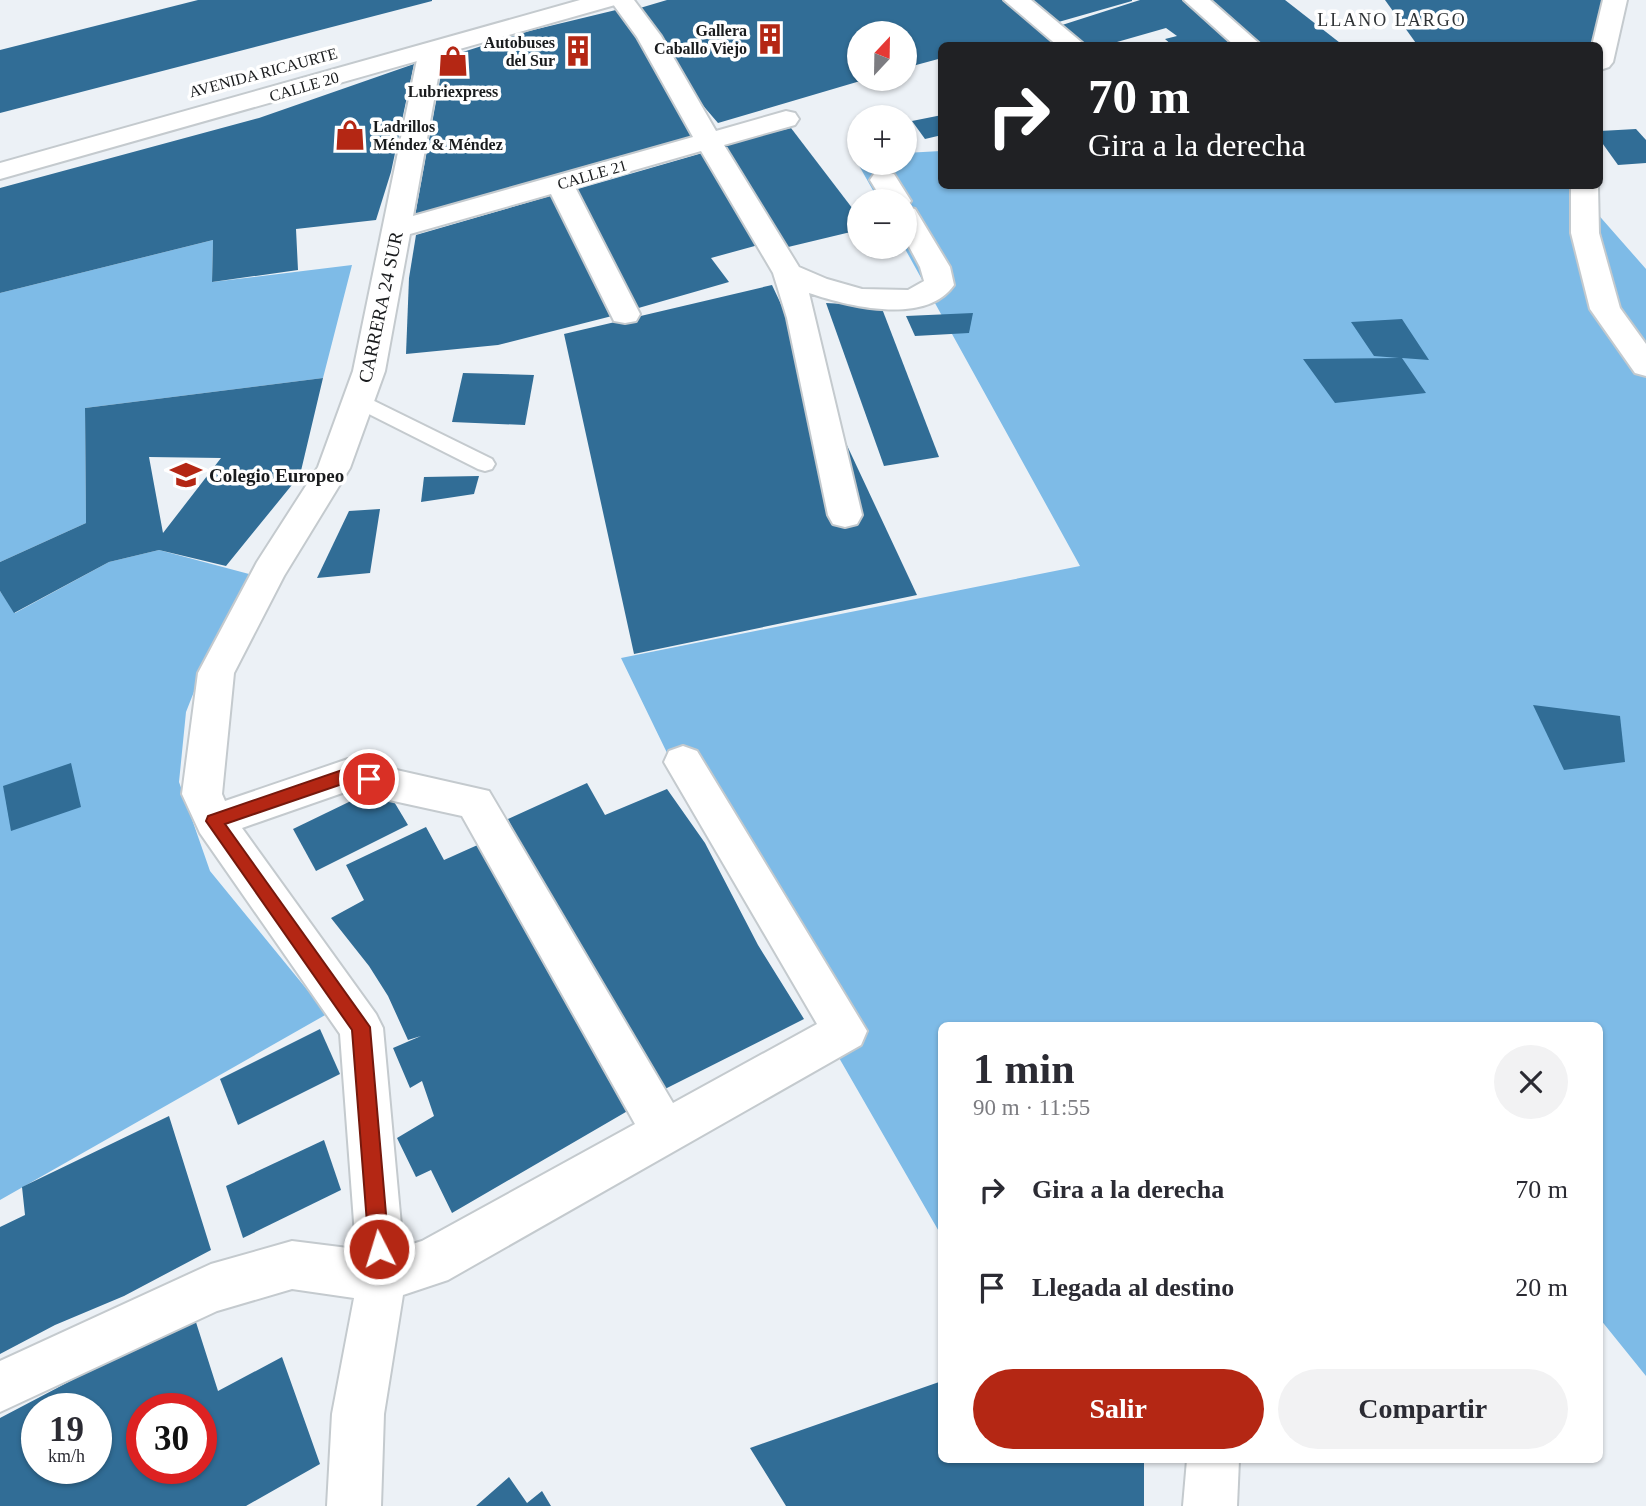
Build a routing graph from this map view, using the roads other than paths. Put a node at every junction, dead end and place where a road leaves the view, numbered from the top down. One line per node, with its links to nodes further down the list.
1 (527, 0): 11 (street, AVENIDA RICAURTE)
2 (607, 0): 9 (street, CALLE 20)
3 (622, 0): 13 (street)
4 (1016, 0): 7 (street)
5 (1196, 0): 8 (street)
6 (1615, 0): 10 (street)
7 (1069, 42)
8 (1245, 42)
9 (431, 50): 14 (street, CALLE 20); 17 (street, CARRERA 24 SUR)
10 (1603, 50)
11 (158, 101)
12 (786, 119): 13 (street, CALLE 21)
13 (708, 141): 15 (street, CALLE 21); 19 (street)
14 (0, 171)
15 (559, 184): 17 (street, CALLE 21); 20 (street)
16 (1584, 189): 21 (street)
17 (397, 229): 22 (street, CARRERA 24 SUR)
18 (917, 236): 19 (street)
19 (788, 273): 24 (street)
20 (625, 314)
21 (1646, 366)
22 (358, 400): 23 (lane); 26 (street, CARRERA 24 SUR)
23 (485, 464)
24 (845, 515)
25 (683, 762): 27 (street)
26 (214, 821): 27 (street); 28 (street, CARRERA 24 SUR)
27 (663, 1130): 28 (street)
28 (382, 1277): 29 (street); 31 (street, CARRERA 24 SUR)
29 (0, 1387)
30 (1213, 1463): 32 (street)
31 (354, 1506)
32 (1210, 1506)

